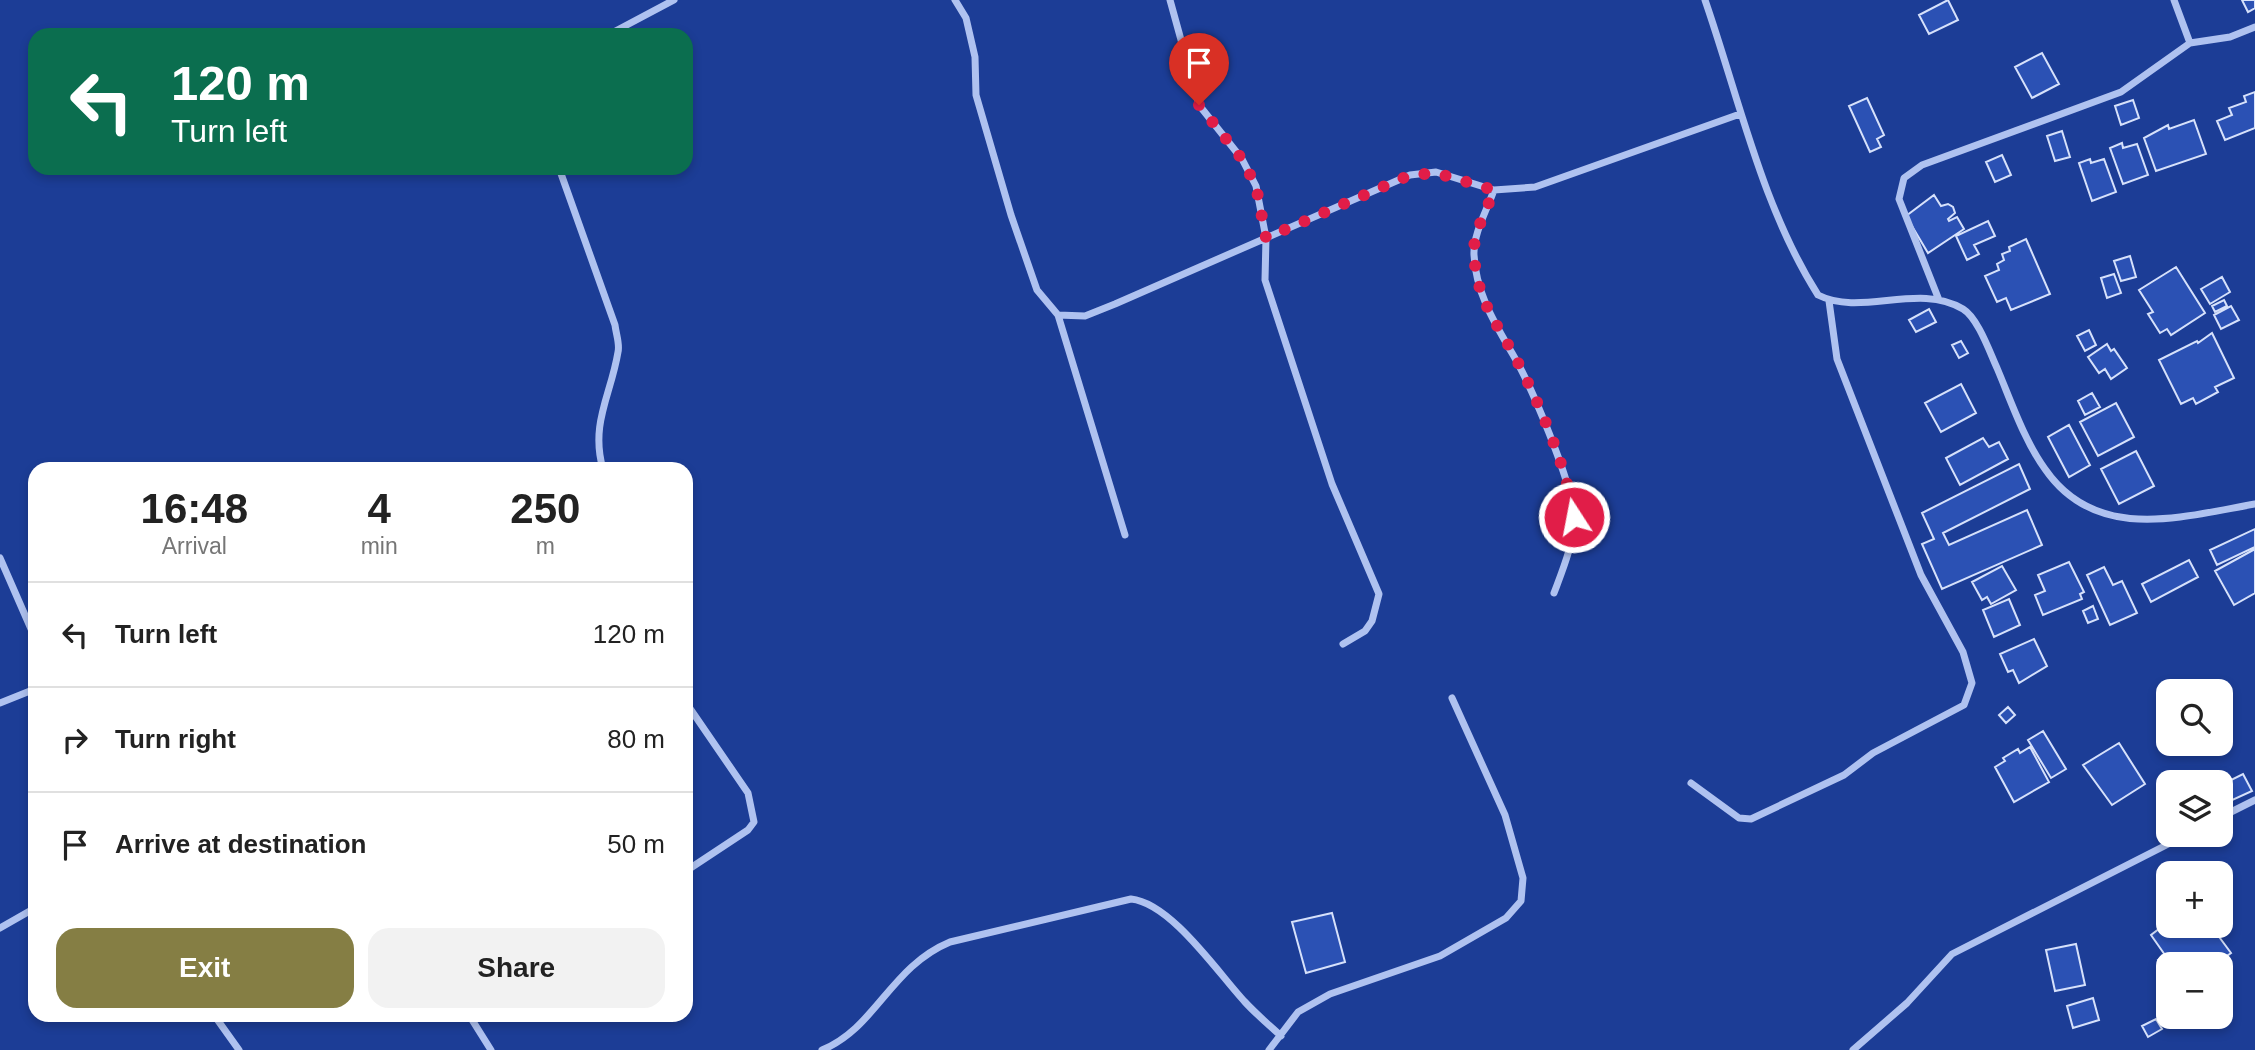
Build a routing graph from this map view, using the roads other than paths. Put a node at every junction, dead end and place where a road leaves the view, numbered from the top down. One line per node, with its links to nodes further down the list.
1 (674, 0): 7 (street)
2 (955, 0): 15 (street)
3 (1170, 0): 12 (street)
4 (1705, 0): 9 (street)
5 (2174, 0): 8 (street)
6 (2255, 27): 8 (street)
7 (621, 28)
8 (2190, 43): 13 (street)
9 (1740, 114): 11 (street); 14 (street)
10 (561, 175): 16 (street)
11 (1494, 190): 12 (street); 20 (street)
12 (1266, 238): 15 (street); 22 (street)
13 (1939, 300): 14 (street); 17 (street)
14 (1829, 301): 27 (street)
15 (1058, 315): 18 (street)
16 (601, 462)
17 (2255, 504)
18 (1125, 534)
19 (0, 558): 21 (street)
20 (1554, 593)
21 (28, 622)
22 (1343, 644)
23 (28, 692): 25 (street)
24 (1452, 698): 36 (street)
25 (0, 703)
26 (693, 713): 31 (street)
27 (1691, 783)
28 (2255, 800): 29 (street)
29 (2233, 811)
30 (2162, 847): 41 (street)
31 (693, 866)
32 (28, 912): 33 (street)
33 (0, 928)
34 (219, 1022): 37 (street)
35 (473, 1022): 38 (street)
36 (1281, 1036): 39 (street); 40 (street)
37 (239, 1050)
38 (491, 1050)
39 (822, 1050)
40 (1269, 1050)
41 (1853, 1050)

